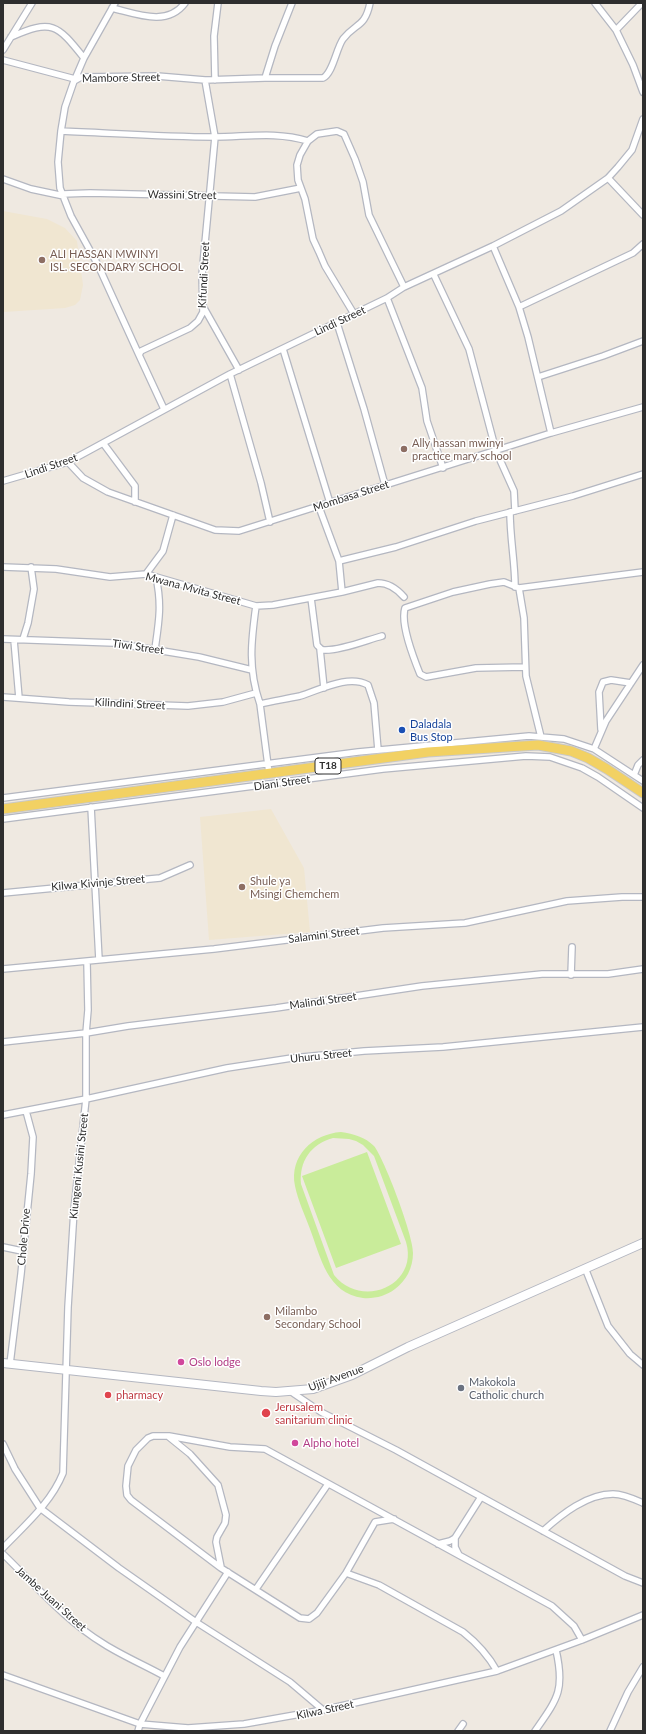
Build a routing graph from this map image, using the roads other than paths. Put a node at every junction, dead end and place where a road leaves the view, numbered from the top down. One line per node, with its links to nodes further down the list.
1 (32, 3): 10 (street)
2 (185, 3): 8 (street)
3 (218, 3): 17 (street)
4 (292, 3): 14 (street)
5 (370, 3): 14 (street, Mambore Street)
6 (595, 3): 9 (street)
7 (642, 3): 9 (street)
8 (114, 5): 12 (street)
9 (616, 30): 18 (street)
10 (10, 37): 11 (street); 12 (street)
11 (3, 50)
12 (84, 58): 15 (street)
13 (3, 60): 15 (street)
14 (265, 78): 17 (street, Mambore Street)
15 (76, 79): 16 (street, Mambore Street); 20 (street, Mambore Street)
16 (205, 80): 17 (street, Mambore Street); 21 (street, Kifundi Street)
17 (215, 80)
18 (643, 92)
19 (643, 119): 23 (street, Lindi Street)
20 (61, 131): 21 (street); 26 (street, Mambore Street)
21 (215, 137): 22 (street); 27 (street, Kifundi Street)
22 (308, 141): 25 (street); 32 (street)
23 (608, 178): 28 (street); 30 (street, Lindi Street)
24 (3, 179): 26 (street, Wassini Street)
25 (301, 188): 27 (street, Wassini Street); 36 (street)
26 (63, 195): 27 (street, Wassini Street); 40 (street, Mambore Street)
27 (210, 196): 35 (street, Kifundi Street)
28 (643, 215)
29 (643, 244): 34 (street)
30 (494, 246): 31 (street, Lindi Street); 34 (street)
31 (434, 275): 32 (street, Lindi Street); 48 (street)
32 (404, 288): 33 (street, Lindi Street)
33 (387, 298): 36 (street, Lindi Street); 50 (street)
34 (518, 307): 43 (street)
35 (204, 308): 40 (street, Kifundi Street); 41 (street)
36 (354, 314): 37 (street, Lindi Street)
37 (337, 323): 39 (street, Lindi Street); 53 (street)
38 (643, 341): 43 (street)
39 (283, 349): 41 (street, Lindi Street); 55 (street)
40 (139, 355): 45 (street)
41 (239, 370): 42 (street, Lindi Street)
42 (230, 374): 45 (street, Lindi Street); 59 (street)
43 (538, 377): 46 (street)
44 (643, 407): 46 (street, Mombasa Street)
45 (164, 409): 47 (street, Lindi Street)
46 (551, 434): 48 (street, Mombasa Street)
47 (103, 443): 49 (street, Lindi Street); 54 (street)
48 (496, 451): 50 (street, Mombasa Street); 57 (street)
49 (68, 462): 52 (street, Lindi Street); 54 (street, Mombasa Street)
50 (443, 468): 53 (street, Mombasa Street)
51 (643, 474): 57 (street)
52 (3, 481)
53 (385, 486): 55 (street, Mombasa Street)
54 (135, 502): 58 (street, Mombasa Street)
55 (330, 503): 56 (street, Mombasa Street)
56 (319, 507): 59 (street, Mombasa Street); 60 (street)
57 (513, 512): 60 (street); 66 (street)
58 (174, 515): 59 (street, Mombasa Street); 64 (street)
59 (270, 522)
60 (339, 561): 67 (street)
61 (3, 567): 62 (street, Mwana Mvita Street)
62 (31, 567): 64 (street, Mwana Mvita Street); 74 (street)
63 (643, 572): 66 (street)
64 (146, 574): 65 (street, Mwana Mvita Street)
65 (156, 577): 70 (street, Mwana Mvita Street); 75 (street)
66 (517, 587): 78 (street); 78 (street)
67 (342, 592): 68 (street, Mwana Mvita Street); 69 (street, Mwana Mvita Street)
68 (404, 597)
69 (311, 598): 70 (street, Mwana Mvita Street); 76 (street)
70 (256, 606): 79 (street)
71 (382, 636): 76 (street)
72 (3, 639): 73 (street, Tiwi Street)
73 (14, 640): 74 (street, Tiwi Street); 84 (street)
74 (23, 640): 75 (street, Tiwi Street)
75 (155, 649): 79 (street, Tiwi Street)
76 (320, 649): 81 (street)
77 (643, 665): 80 (street)
78 (525, 667): 87 (street)
79 (252, 670): 82 (street)
80 (631, 682): 86 (street); 86 (street)
81 (324, 688): 85 (street); 89 (street)
82 (256, 693): 84 (street, Kilindini Street); 85 (street)
83 (3, 697): 84 (street, Kilindini Street)
84 (19, 698)
85 (260, 704): 91 (street)
86 (601, 729): 88 (street)
87 (539, 739): 88 (street); 89 (street); 92 (main road, T18); 95 (main road, T18)
88 (594, 749): 93 (street)
89 (378, 750): 91 (street)
90 (643, 760): 93 (street)
91 (268, 763): 92 (street); 96 (street)
92 (269, 773): 99 (main road, T18)
93 (634, 775): 94 (street)
94 (643, 781)
95 (643, 793)
96 (3, 798)
97 (91, 807): 98 (street, Diani Street); 100 (street, Diani Street); 102 (street)
98 (643, 808)
99 (3, 809)
100 (3, 818)
101 (190, 865): 102 (street, Kilwa Kivinje Street)
102 (96, 884): 103 (street, Kilwa Kivinje Street); 106 (street)
103 (3, 893)
104 (643, 897): 106 (street, Salamini Street)
105 (572, 947): 110 (street)
106 (99, 960): 107 (street, Salamini Street)
107 (87, 962): 108 (street, Salamini Street); 112 (street, Kiungeni Kusini Street)
108 (3, 969)
109 (643, 969): 110 (street, Malindi Street)
110 (571, 975): 112 (street, Malindi Street)
111 (643, 1027): 114 (street, Uhuru Street)
112 (86, 1033): 113 (street, Malindi Street); 114 (street, Kiungeni Kusini Street)
113 (3, 1042)
114 (86, 1100): 115 (street, Uhuru Street); 123 (street, Kiungeni Kusini Street)
115 (26, 1111): 116 (street, Uhuru Street); 119 (street, Chole Drive)
116 (3, 1115)
117 (643, 1243): 120 (main road, Ujiji Avenue)
118 (3, 1247): 119 (street)
119 (22, 1251): 121 (street, Chole Drive)
120 (585, 1268): 122 (street); 124 (main road, Ujiji Avenue)
121 (6, 1363): 123 (main road, Ujiji Avenue)
122 (643, 1365)
123 (66, 1370): 124 (main road, Ujiji Avenue); 130 (street, Kiungeni Kusini Street)
124 (290, 1391): 128 (street)
125 (169, 1436): 127 (street); 138 (street); 138 (street)
126 (3, 1444): 130 (street)
127 (328, 1484): 131 (street); 142 (street)
128 (481, 1498): 132 (street); 133 (street)
129 (643, 1503): 132 (street)
130 (40, 1508): 135 (street, Kiungeni Kusini Street); 144 (street)
131 (394, 1519): 134 (street); 140 (street)
132 (543, 1531): 141 (street)
133 (455, 1538): 134 (street); 137 (street)
134 (438, 1544): 137 (street)
135 (3, 1548)
136 (3, 1554): 150 (street, Jambe Juani Street)
137 (460, 1556): 145 (street)
138 (221, 1568): 139 (street)
139 (228, 1572): 142 (street); 144 (street)
140 (346, 1573): 142 (street); 148 (street)
141 (643, 1582)
142 (256, 1589)
143 (643, 1615): 145 (street, Kilwa Street)
144 (196, 1622): 150 (street); 151 (street)
145 (582, 1640): 146 (street, Kilwa Street)
146 (556, 1650): 148 (street, Kilwa Street); 156 (street)
147 (642, 1670): 157 (street)
148 (497, 1671): 151 (street, Kilwa Street)
149 (3, 1675): 152 (street, Kilwa Street)
150 (164, 1676): 152 (street)
151 (323, 1710): 152 (street, Kilwa Street)
152 (140, 1724): 154 (street)
153 (463, 1724): 155 (street)
154 (138, 1731)
155 (458, 1731)
156 (535, 1731)
157 (610, 1731)

